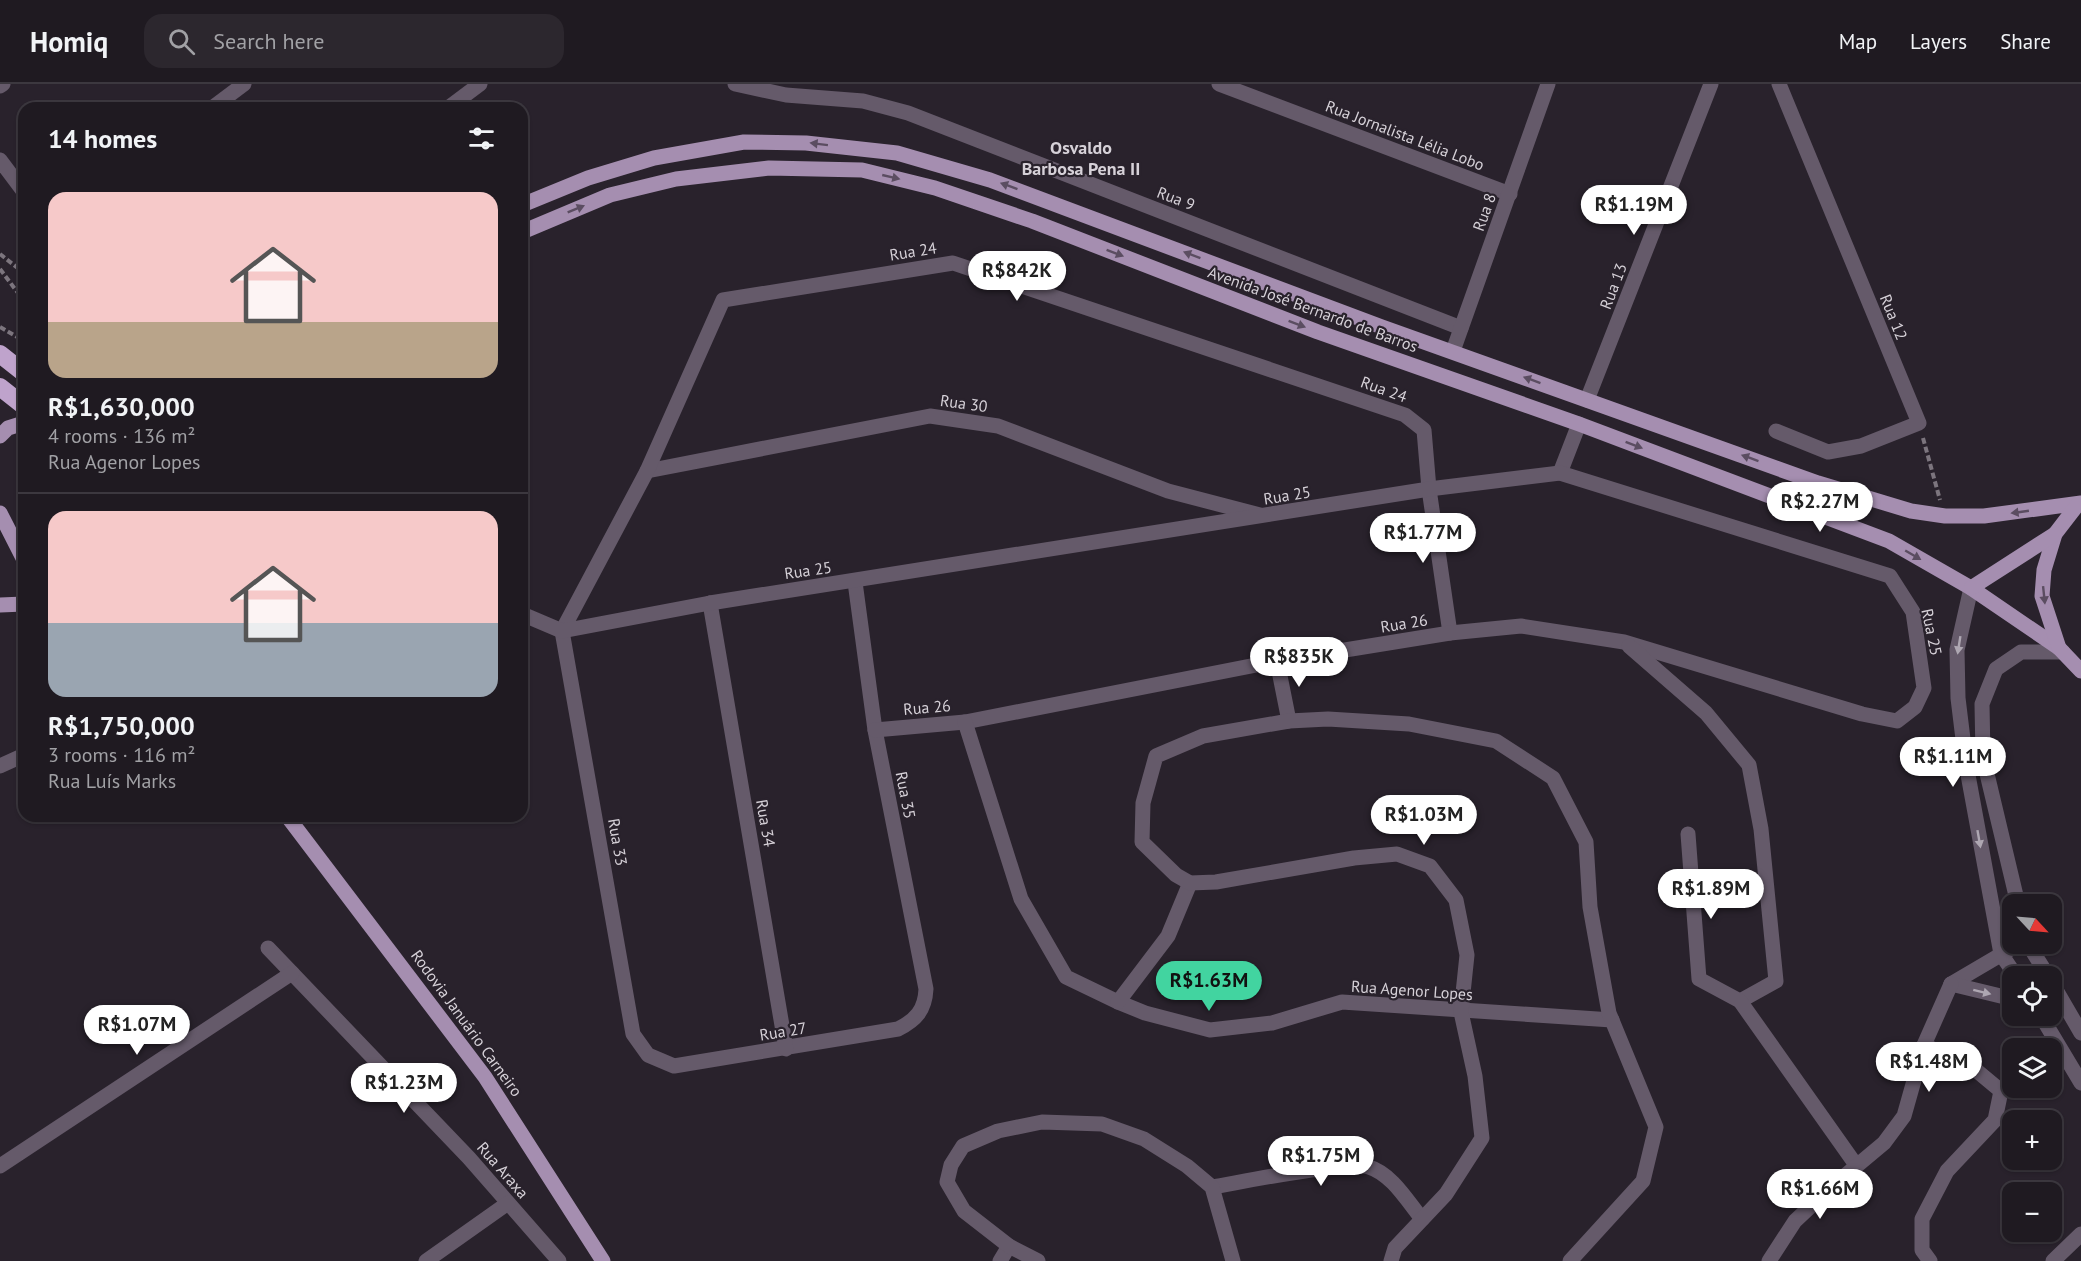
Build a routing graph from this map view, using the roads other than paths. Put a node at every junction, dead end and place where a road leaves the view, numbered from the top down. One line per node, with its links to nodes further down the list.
1 (244, 84): 8 (street)
2 (480, 84): 9 (street)
3 (735, 84): 15 (street, Rua 9)
4 (1219, 84): 12 (street, Rua Jornalista Lélia Lobo)
5 (1548, 84): 12 (street, Rua 8)
6 (1712, 84): 20 (street, Rua 13)
7 (1779, 84): 24 (street, Rua 12)
8 (220, 102)
9 (456, 102)
10 (0, 160): 11 (street)
11 (18, 184)
12 (1510, 194): 15 (street, Rua 8)
13 (528, 203): 16 (main road, Avenida José Bernardo de Barros, one-way to 13)
14 (528, 229): 22 (main road, Avenida José Bernardo de Barros, one-way to 22)
15 (1461, 328): 16 (street, Rua 8)
16 (1453, 351): 20 (main road, Avenida José Bernardo de Barros, one-way to 16)
17 (0, 354): 18 (highway)
18 (18, 369)
19 (0, 387): 21 (highway)
20 (1587, 400): 29 (main road, Avenida José Bernardo de Barros, one-way to 20)
21 (18, 401)
22 (1579, 424): 27 (street); 35 (main road, Avenida José Bernardo de Barros, one-way to 35)
23 (18, 425): 25 (main road)
24 (1776, 431)
25 (0, 436)
26 (647, 471): 28 (street, Rua 24); 31 (street, Rua 30); 40 (street, Rua 24)
27 (1560, 472): 28 (street, Rua 25); 47 (street, Rua 25)
28 (1429, 489): 31 (street, Rua 25); 41 (street, Rua 24)
29 (2079, 503): 32 (main road)
30 (0, 513): 33 (main road)
31 (1266, 517): 34 (street, Rua 25)
32 (2055, 534): 35 (main road); 43 (main road, one-way to 43)
33 (18, 548)
34 (855, 582): 36 (street, Rua 25); 49 (street, Rua 35)
35 (1971, 588): 43 (main road, Avenida José Bernardo de Barros); 57 (street, one-way to 57)
36 (710, 603): 40 (street, Rua 25); 71 (street, Rua 34)
37 (18, 604): 38 (main road)
38 (0, 605)
39 (528, 617): 40 (street)
40 (562, 631): 72 (street, Rua 33)
41 (1450, 633): 42 (street, Rua 26); 44 (street, Rua 26)
42 (1624, 642): 47 (street, Rua 26); 64 (street)
43 (2061, 650): 45 (main road); 55 (street)
44 (1277, 661): 46 (street); 48 (street, Rua 26)
45 (2081, 671)
46 (1289, 721): 54 (street); 67 (street)
47 (1897, 721)
48 (965, 722): 49 (street, Rua 26); 63 (street, Rua Agenor Lopes)
49 (875, 730): 66 (street, Rua 35)
50 (18, 757): 51 (street)
51 (0, 766)
52 (292, 822): 85 (main road, Rodovia Januário Carneiro)
53 (1688, 834): 64 (street)
54 (1190, 883): 63 (street); 65 (street)
55 (2016, 894)
56 (268, 948): 59 (street, Rua Araxa)
57 (2001, 954): 58 (street); 60 (street)
58 (2009, 966)
59 (292, 973): 75 (street); 77 (street, Rua Araxa)
60 (1951, 984): 61 (street, one-way to 61); 70 (street)
61 (2002, 996)
62 (2062, 1000): 69 (street)
63 (1118, 1002): 65 (street, Rua Agenor Lopes)
64 (1740, 1002): 74 (street)
65 (1461, 1012): 67 (street, Rua Agenor Lopes); 78 (street)
66 (920, 1013): 71 (street, Rua 27)
67 (1612, 1020): 90 (street)
68 (2047, 1026): 73 (street)
69 (2081, 1033)
70 (1924, 1046): 74 (street); 92 (street)
71 (786, 1049): 72 (street, Rua 27)
72 (648, 1055)
73 (2081, 1083)
74 (1856, 1165): 91 (street)
75 (0, 1166)
76 (1212, 1187): 78 (street); 81 (street); 88 (street)
77 (508, 1203): 83 (street); 84 (street, Rua Araxa)
78 (1422, 1219): 89 (street)
79 (2081, 1225): 82 (street)
80 (2081, 1234): 82 (street)
81 (1009, 1246): 86 (street); 87 (street)
82 (2064, 1249): 93 (street)
83 (426, 1261)
84 (559, 1261)
85 (603, 1261)
86 (999, 1261)
87 (1038, 1261)
88 (1233, 1261)
89 (1390, 1261)
90 (1570, 1261)
91 (1769, 1261)
92 (1930, 1261)
93 (2053, 1261)

